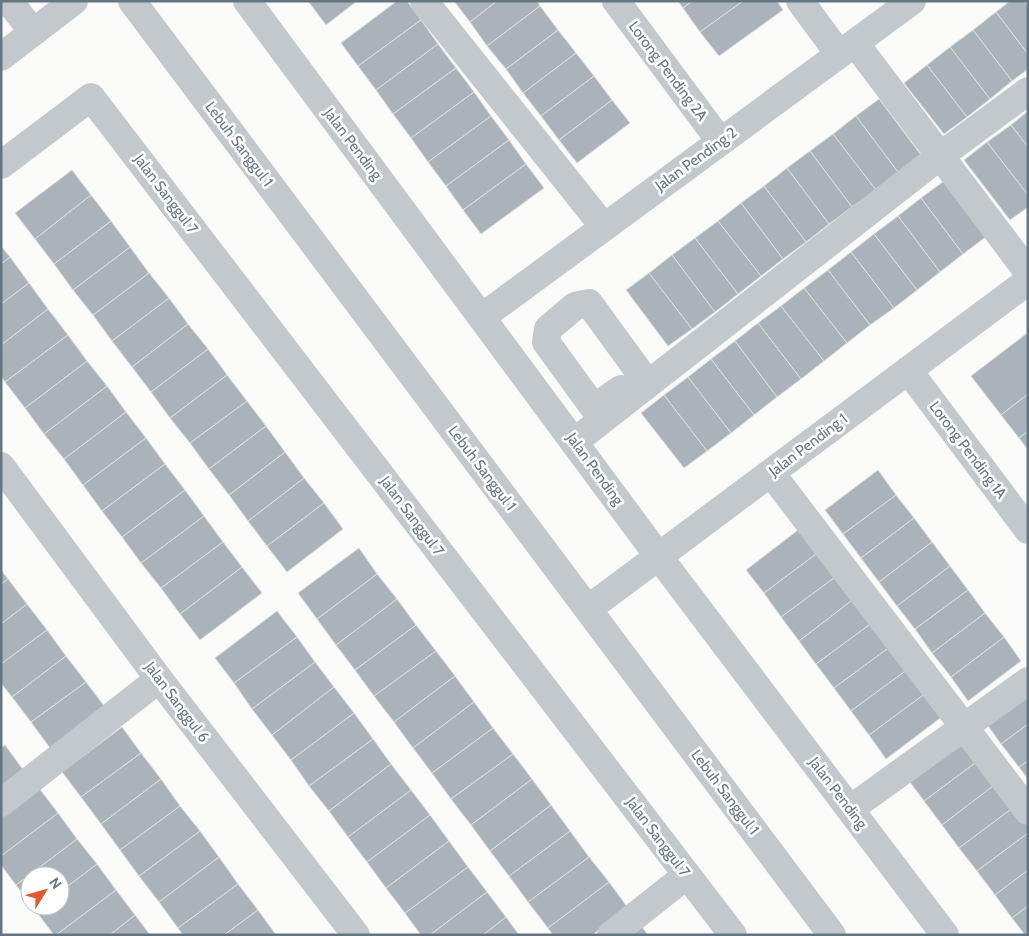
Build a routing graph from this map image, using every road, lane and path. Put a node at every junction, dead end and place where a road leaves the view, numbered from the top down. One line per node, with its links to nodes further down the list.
1 (9, 1): 9 (street)
2 (74, 1): 9 (street)
3 (132, 1): 25 (street, Lebuh Sanggul 1)
4 (247, 1): 18 (street, Jalan Pending)
5 (424, 1): 16 (street)
6 (616, 1): 13 (street, Lorong Pending 2A)
7 (800, 1): 10 (street)
8 (912, 1): 10 (street, Jalan Pending 2)
9 (33, 32): 11 (street)
10 (847, 49): 13 (street, Jalan Pending 2); 14 (street)
11 (1, 57)
12 (1028, 91): 14 (street)
13 (720, 141): 16 (street, Jalan Pending 2)
14 (940, 156): 17 (street); 20 (street)
15 (1, 165): 32 (street, Jalan Sanggul 7)
16 (604, 227): 18 (street, Jalan Pending 2)
17 (1026, 284): 19 (street, Jalan Pending 1)
18 (482, 317): 20 (street, Jalan Pending)
19 (908, 370): 22 (street, Jalan Pending 1); 23 (street, Lorong Pending 1A)
20 (574, 442): 24 (street, Jalan Pending)
21 (1, 466): 26 (street, Jalan Sanggul 6)
22 (772, 472): 24 (street, Jalan Pending 1); 28 (street)
23 (1028, 530)
24 (659, 557): 25 (street, Jalan Pending 1); 30 (street, Jalan Pending)
25 (588, 609): 36 (street, Lebuh Sanggul 1)
26 (159, 679): 29 (street); 33 (street, Jalan Sanggul 6)
27 (1028, 681): 28 (street)
28 (964, 727): 30 (street); 31 (street)
29 (1, 802)
30 (850, 809): 37 (street, Jalan Pending)
31 (1028, 811)
32 (687, 875): 34 (street); 35 (street, Jalan Sanggul 7)
33 (356, 935)
34 (611, 935)
35 (732, 935)
36 (832, 935)
37 (945, 935)

